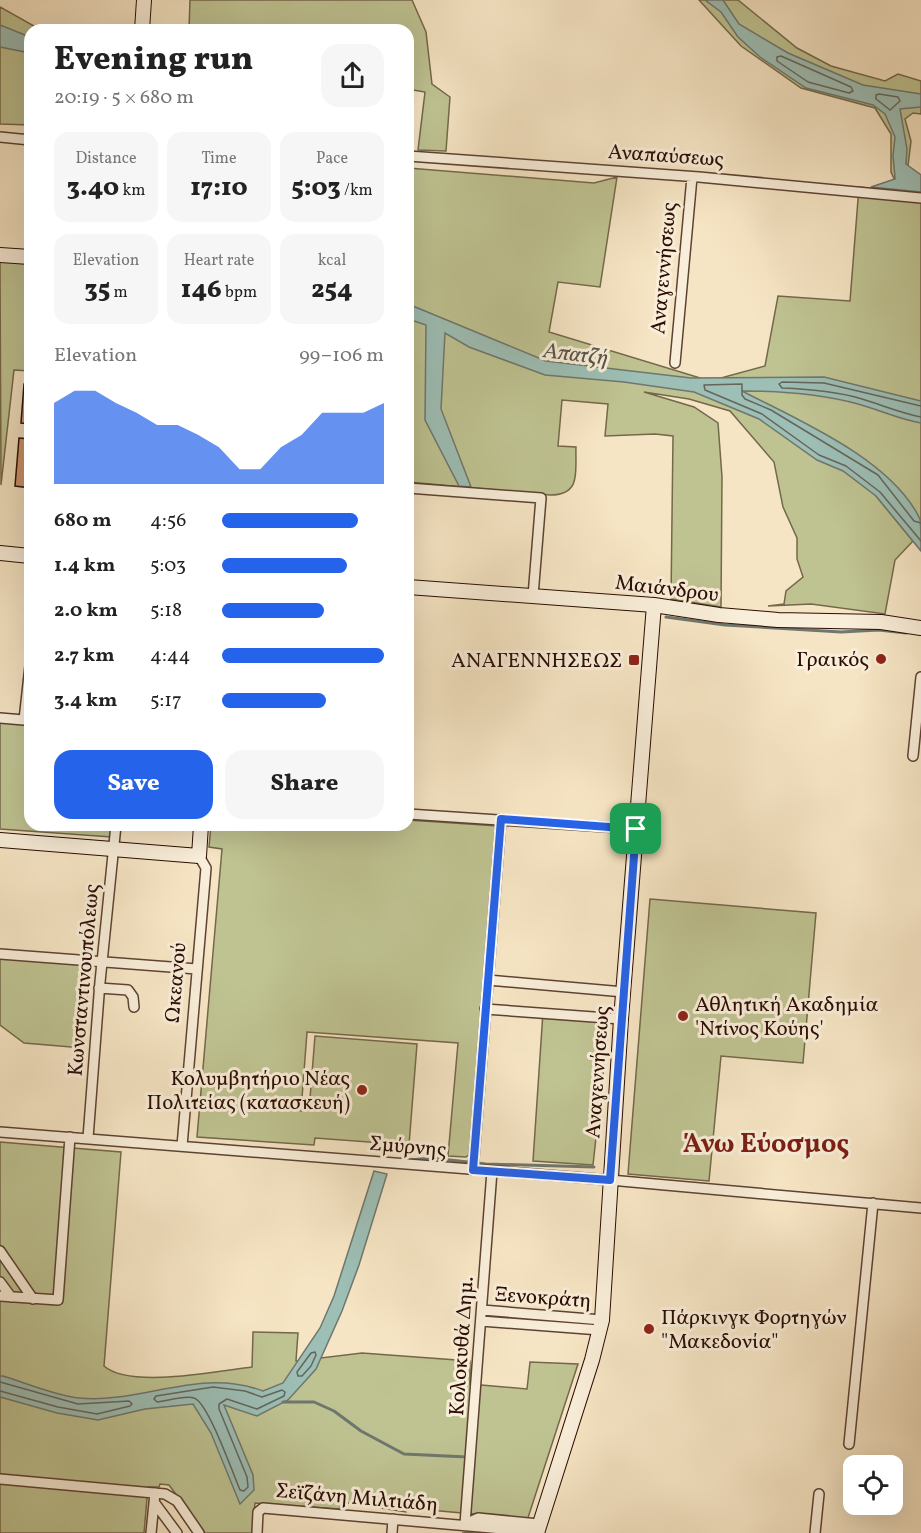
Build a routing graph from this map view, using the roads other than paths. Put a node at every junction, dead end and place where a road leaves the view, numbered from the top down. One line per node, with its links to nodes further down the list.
1 (144, 0): 2 (street)
2 (142, 24)
3 (0, 137): 4 (street)
4 (24, 139)
5 (414, 156): 6 (street, Αναπαύσεως)
6 (692, 177): 7 (street, Αναπαύσεως); 10 (street, Αναγεννήσεως)
7 (921, 198)
8 (0, 255): 9 (street)
9 (24, 257)
10 (675, 363)
11 (414, 488): 15 (street)
12 (0, 554): 13 (street)
13 (24, 556)
14 (414, 587): 15 (street, Μαιάνδρου)
15 (533, 596): 16 (street, Μαιάνδρου)
16 (654, 605): 17 (street, Μαιάνδρου); 24 (street, Αναγεννήσεως)
17 (921, 628)
18 (921, 678): 21 (street)
19 (0, 718): 20 (street)
20 (24, 720)
21 (913, 756)
22 (414, 814): 23 (street)
23 (501, 819): 24 (street); 33 (street)
24 (636, 829): 35 (street, Αναγεννήσεως)
25 (116, 831): 28 (street, Κωνσταντινουπόλεως)
26 (201, 831): 29 (street, Ωκεανού)
27 (0, 840): 28 (street)
28 (114, 850): 29 (street); 31 (street, Κωνσταντινουπόλεως)
29 (199, 856): 32 (street, Ωκεανού)
30 (0, 954): 31 (street)
31 (103, 962): 32 (street); 34 (street, Κωνσταντινουπόλεως)
32 (197, 969): 42 (street, Ωκεανού)
33 (488, 980): 35 (street); 37 (street)
34 (99, 988): 36 (street); 41 (street, Κωνσταντινουπόλεως)
35 (624, 992): 38 (street, Αναγεννήσεως)
36 (134, 1007)
37 (485, 1009): 38 (street); 43 (street)
38 (621, 1019): 45 (street, Αναγεννήσεως)
39 (0, 1132): 40 (street, Σμύρνης)
40 (70, 1137): 41 (street, Σμύρνης); 52 (street)
41 (88, 1138): 42 (street, Σμύρνης)
42 (182, 1146): 43 (street, Σμύρνης)
43 (473, 1170): 44 (street, Σμύρνης)
44 (492, 1171): 45 (street, Σμύρνης); 53 (street, Κολοκυθά Δημ.)
45 (610, 1180): 46 (street, Σμύρνης); 55 (street, Αναγεννήσεως)
46 (873, 1203): 47 (street, Σμύρνης); 56 (street)
47 (921, 1208)
48 (0, 1251): 52 (street)
49 (0, 1282): 51 (street)
50 (0, 1296): 51 (street)
51 (11, 1297): 52 (street)
52 (33, 1299)
53 (482, 1310): 54 (street, Κολοκυθά Δημ.); 55 (street, Ξενοκράτη)
54 (481, 1321): 55 (street, Ξενοκράτη); 61 (street, Κολοκυθά Δημ.)
55 (601, 1325): 62 (street, Αναγεννήσεως)
56 (849, 1444)
57 (0, 1479): 59 (street)
58 (819, 1494): 68 (street)
59 (154, 1498): 63 (street); 64 (street); 65 (street)
60 (393, 1519): 61 (street, Σεϊζάνη Μιλτιάδη); 66 (street, Σεϊζάνη Μιλτιάδη); 67 (street)
61 (465, 1524): 62 (street, Σεϊζάνη Μιλτιάδη)
62 (538, 1530)
63 (151, 1533)
64 (177, 1533)
65 (199, 1533)
66 (257, 1533)
67 (392, 1533)
68 (815, 1533)

